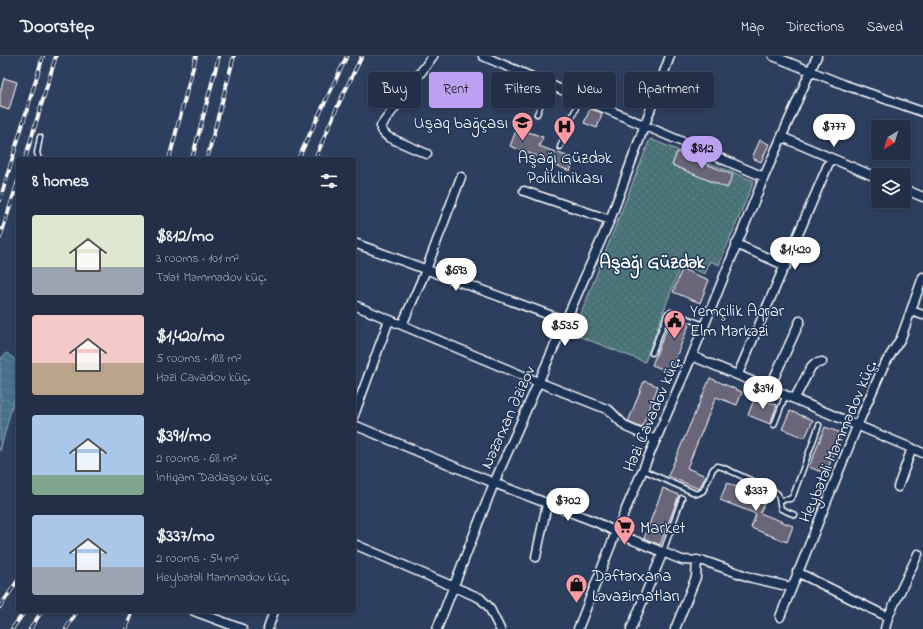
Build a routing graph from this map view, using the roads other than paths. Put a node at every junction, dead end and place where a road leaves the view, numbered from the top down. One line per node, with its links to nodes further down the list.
1 (433, 56): 17 (street)
2 (483, 56): 7 (street)
3 (670, 56): 13 (street, Nəzərxan Əzizov)
4 (773, 56): 6 (street)
5 (816, 56): 6 (street, Həzi Cavadov küç.)
6 (810, 71): 11 (street); 15 (street, Həzi Cavadov küç.)
7 (519, 72)
8 (539, 108): 12 (lane)
9 (576, 108): 16 (lane)
10 (605, 108): 13 (street)
11 (923, 112)
12 (537, 114)
13 (645, 126): 22 (street); 26 (street, Nəzərxan Əzizov)
14 (40, 137): 18 (lane)
15 (782, 137): 19 (street); 22 (street, Həzi Cavadov küç.)
16 (560, 147)
17 (427, 154)
18 (38, 157)
19 (831, 158): 20 (street); 29 (street)
20 (871, 175)
21 (461, 177): 30 (street)
22 (764, 177): 28 (street, Həzi Cavadov küç.)
23 (524, 191): 26 (street)
24 (911, 192): 25 (street)
25 (923, 198)
26 (610, 220): 36 (street, Nəzərxan Əzizov)
27 (356, 244): 30 (street)
28 (736, 244): 29 (street); 39 (street, Həzi Cavadov küç.)
29 (786, 266): 43 (street)
30 (426, 270): 36 (street); 38 (street)
31 (923, 277): 33 (street, Heybətəli Məmmədov küç.)
32 (356, 306): 35 (street)
33 (911, 311): 34 (street); 49 (street, Heybətəli Məmmədov küç.)
34 (923, 315)
35 (389, 320): 38 (street); 48 (street)
36 (566, 321): 44 (street, Nəzərxan Əzizov)
37 (800, 321): 45 (street)
38 (402, 325): 44 (street)
39 (704, 325): 40 (lane); 41 (street, Həzi Cavadov küç.)
40 (652, 353)
41 (692, 356): 43 (street); 53 (street, Həzi Cavadov küç.)
42 (822, 362): 47 (street)
43 (738, 374): 45 (street)
44 (538, 382): 53 (street); 57 (street, Nəzərxan Əzizov)
45 (770, 387): 46 (street)
46 (786, 394): 47 (street); 50 (lane)
47 (795, 398): 49 (street)
48 (356, 410)
49 (858, 424): 54 (street); 69 (street, Heybətəli Məmmədov küç.)
50 (774, 425)
51 (819, 425): 60 (lane)
52 (356, 426): 57 (street)
53 (656, 440): 56 (street, Həzi Cavadov küç.)
54 (912, 448): 55 (street); 58 (street)
55 (923, 453)
56 (643, 470): 60 (lane); 63 (street, Həzi Cavadov küç.)
57 (494, 483): 61 (street); 70 (street, Nəzərxan Əzizov)
58 (898, 487)
59 (682, 498): 65 (lane)
60 (780, 500): 62 (lane)
61 (547, 504): 63 (street); 67 (street)
62 (795, 516)
63 (616, 532): 65 (street); 80 (street, Həzi Cavadov küç.)
64 (356, 545): 70 (street)
65 (662, 552): 68 (street); 81 (street)
66 (918, 554): 75 (street)
67 (536, 557)
68 (697, 560): 71 (street); 82 (street)
69 (797, 572): 71 (street, Heybətəli Məmmədov küç.); 75 (street)
70 (453, 587): 78 (street, Nəzərxan Əzizov); 79 (street)
71 (791, 587): 74 (street, Heybətəli Məmmədov küç.)
72 (199, 613): 76 (street)
73 (273, 613): 77 (street)
74 (780, 617)
75 (888, 617): 83 (street)
76 (242, 629)
77 (268, 629)
78 (437, 629)
79 (500, 629)
80 (578, 629)
81 (631, 629)
82 (674, 629)
83 (885, 629)

